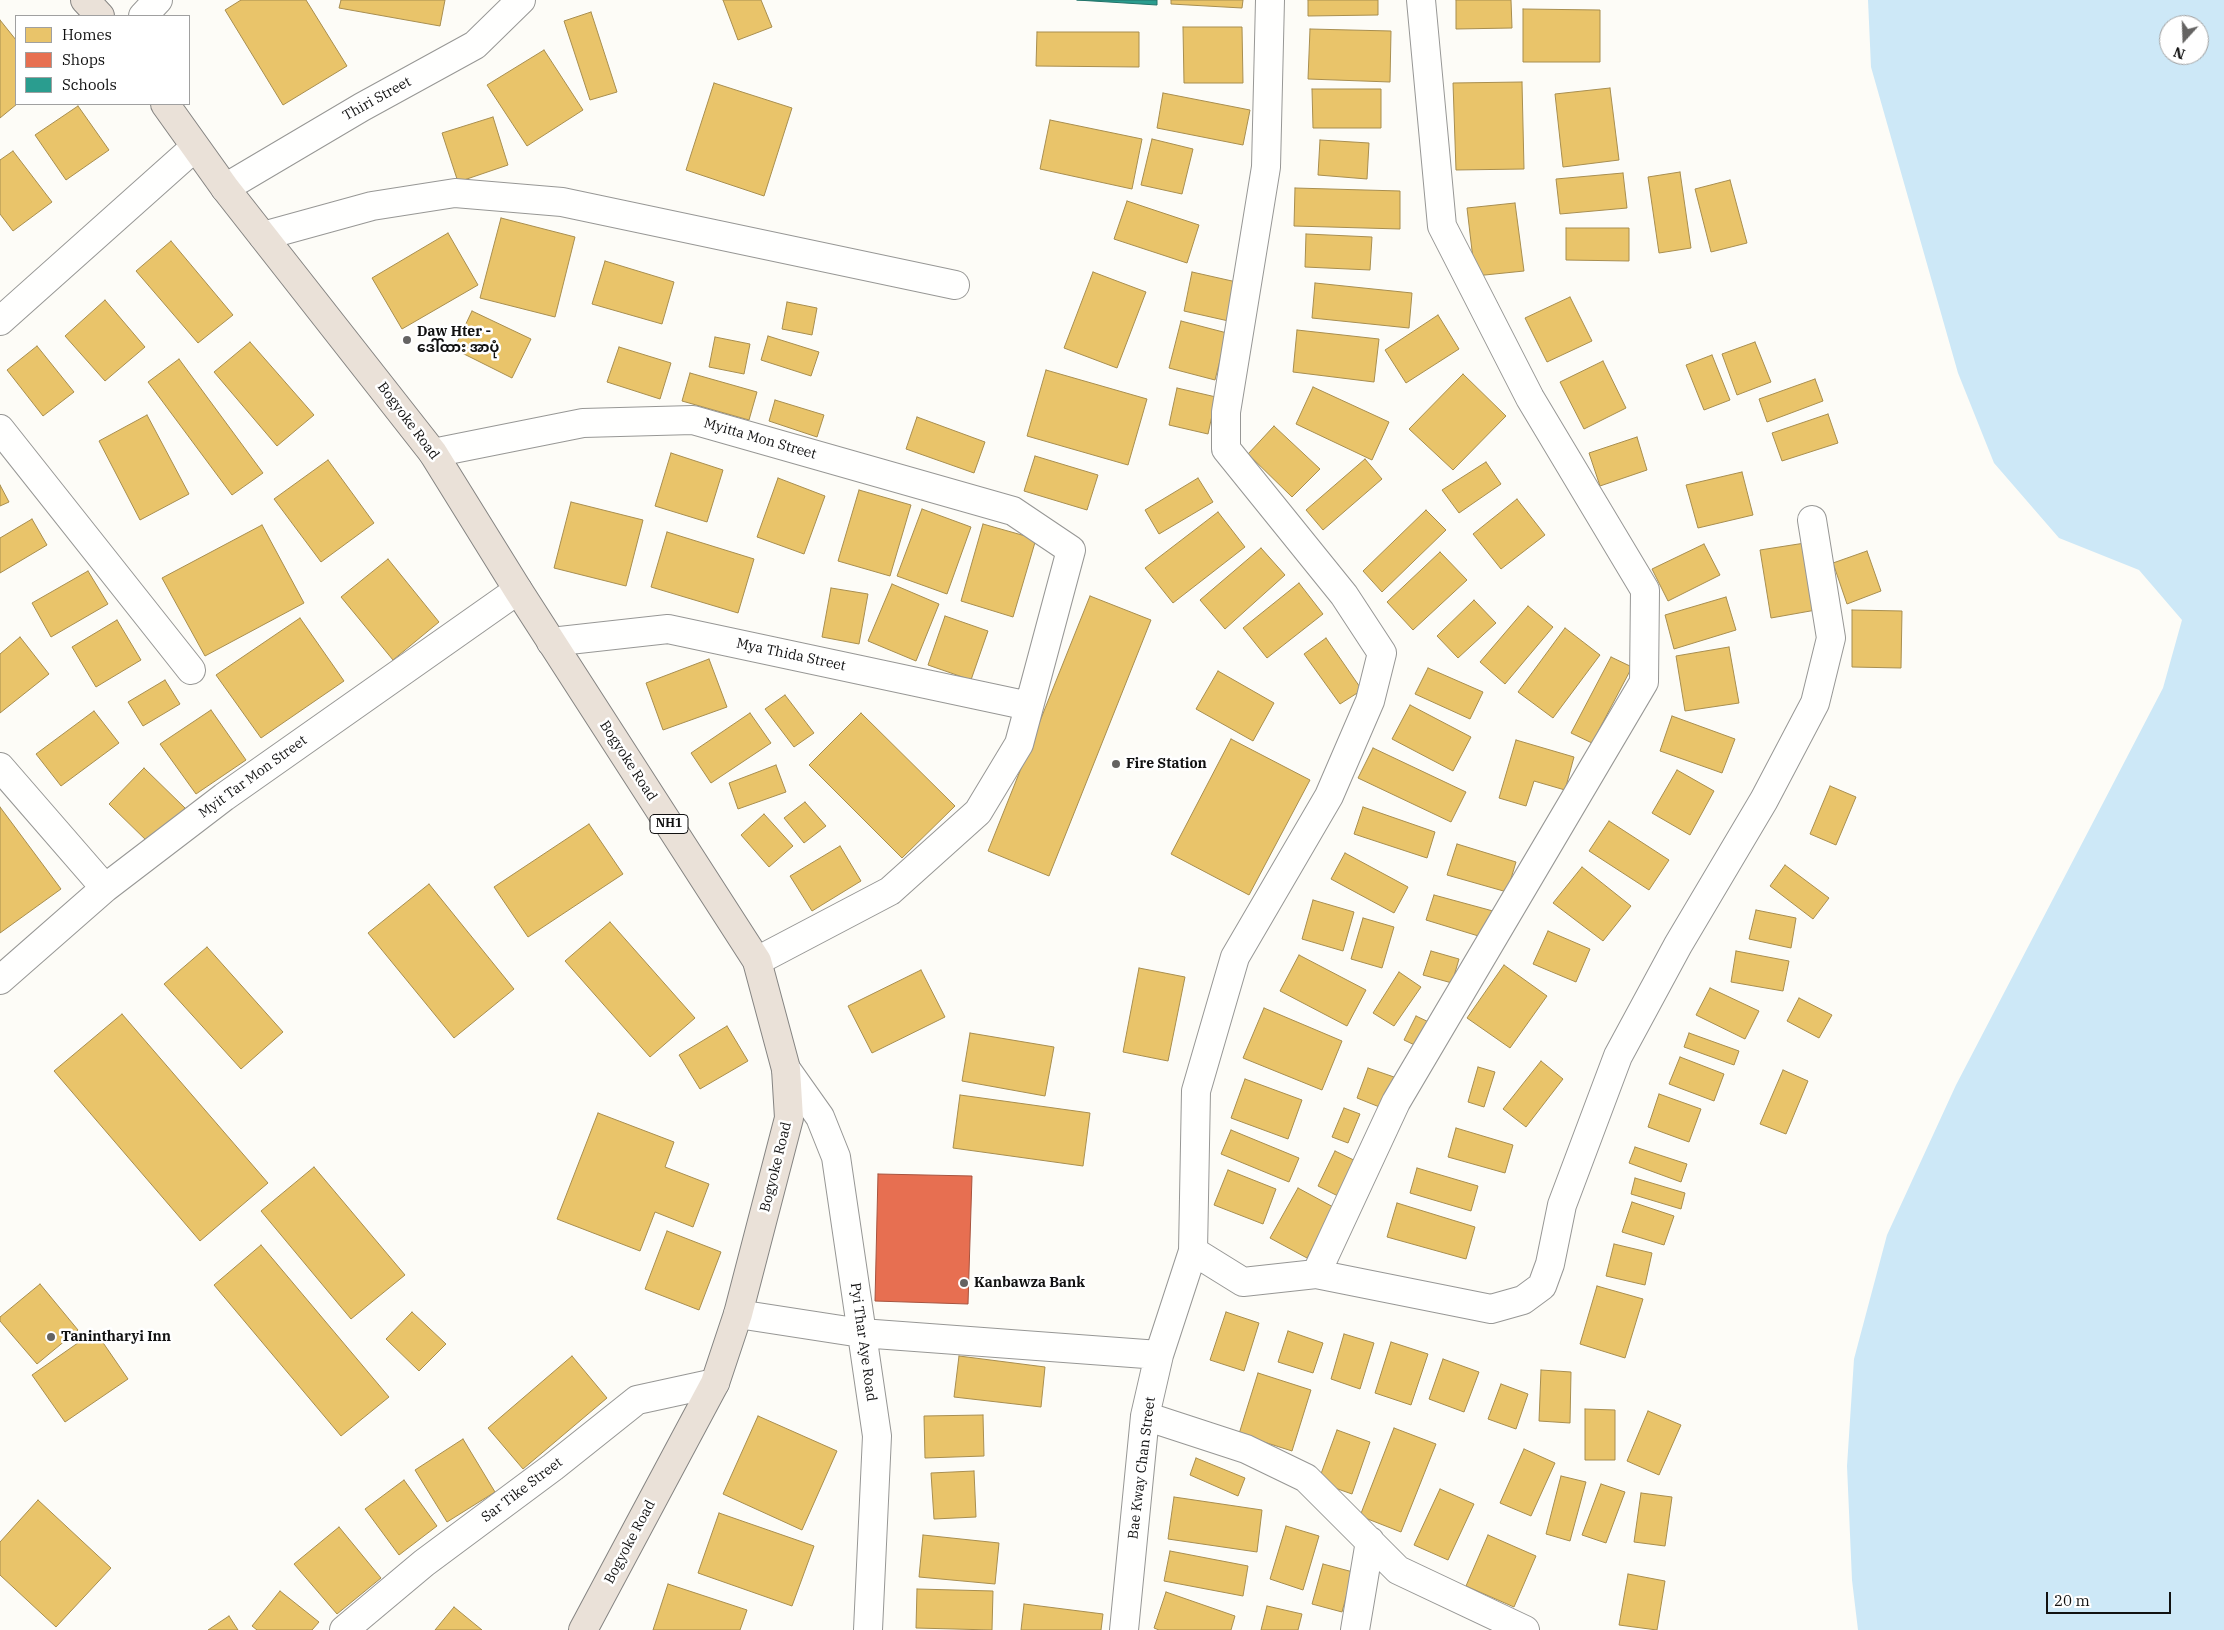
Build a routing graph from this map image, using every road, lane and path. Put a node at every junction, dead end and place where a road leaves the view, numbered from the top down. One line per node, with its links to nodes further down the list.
1 (85, 0): 6 (highway)
2 (158, 0): 7 (street)
3 (521, 0): 10 (street, Thiri Street)
4 (1270, 0): 26 (street, Bae Kway Chan Street)
5 (1421, 0): 27 (street)
6 (99, 15)
7 (144, 15)
8 (166, 105): 9 (highway, Bogyoke Road / NH1)
9 (195, 147): 10 (highway, Bogyoke Road / NH1); 13 (street)
10 (226, 188): 11 (highway, Bogyoke Road / NH1)
11 (263, 236): 12 (street); 15 (highway, Bogyoke Road / NH1)
12 (955, 285)
13 (0, 321)
14 (0, 428): 19 (street)
15 (433, 453): 17 (highway, Bogyoke Road / NH1); 20 (street, Myitta Mon Street)
16 (1812, 520): 27 (street)
17 (518, 590): 18 (highway, Bogyoke Road / NH1); 22 (street, Myit Tar Mon Street)
18 (551, 642): 20 (street, Mya Thida Street); 23 (highway, Bogyoke Road / NH1)
19 (191, 670)
20 (1029, 706): 23 (street)
21 (0, 768): 22 (street)
22 (105, 888): 24 (street, Myit Tar Mon Street)
23 (757, 961): 25 (highway, Bogyoke Road / NH1)
24 (0, 980)
25 (786, 1069): 28 (highway, Bogyoke Road / NH1); 29 (street, Pyi Thar Aye Road)
26 (1193, 1251): 27 (street); 30 (street, Bae Kway Chan Street)
27 (1316, 1274)
28 (738, 1314): 29 (street); 31 (highway, Bogyoke Road / NH1)
29 (861, 1333): 30 (street); 36 (street, Pyi Thar Aye Road)
30 (1159, 1355): 32 (street, Bae Kway Chan Street)
31 (715, 1382): 34 (street, Sar Tike Street); 35 (highway, Bogyoke Road / NH1)
32 (1145, 1416): 33 (street); 37 (street, Bae Kway Chan Street)
33 (1370, 1541): 38 (street); 39 (street)
34 (344, 1630)
35 (583, 1630)
36 (868, 1630)
37 (1124, 1630)
38 (1355, 1630)
39 (1525, 1630)

